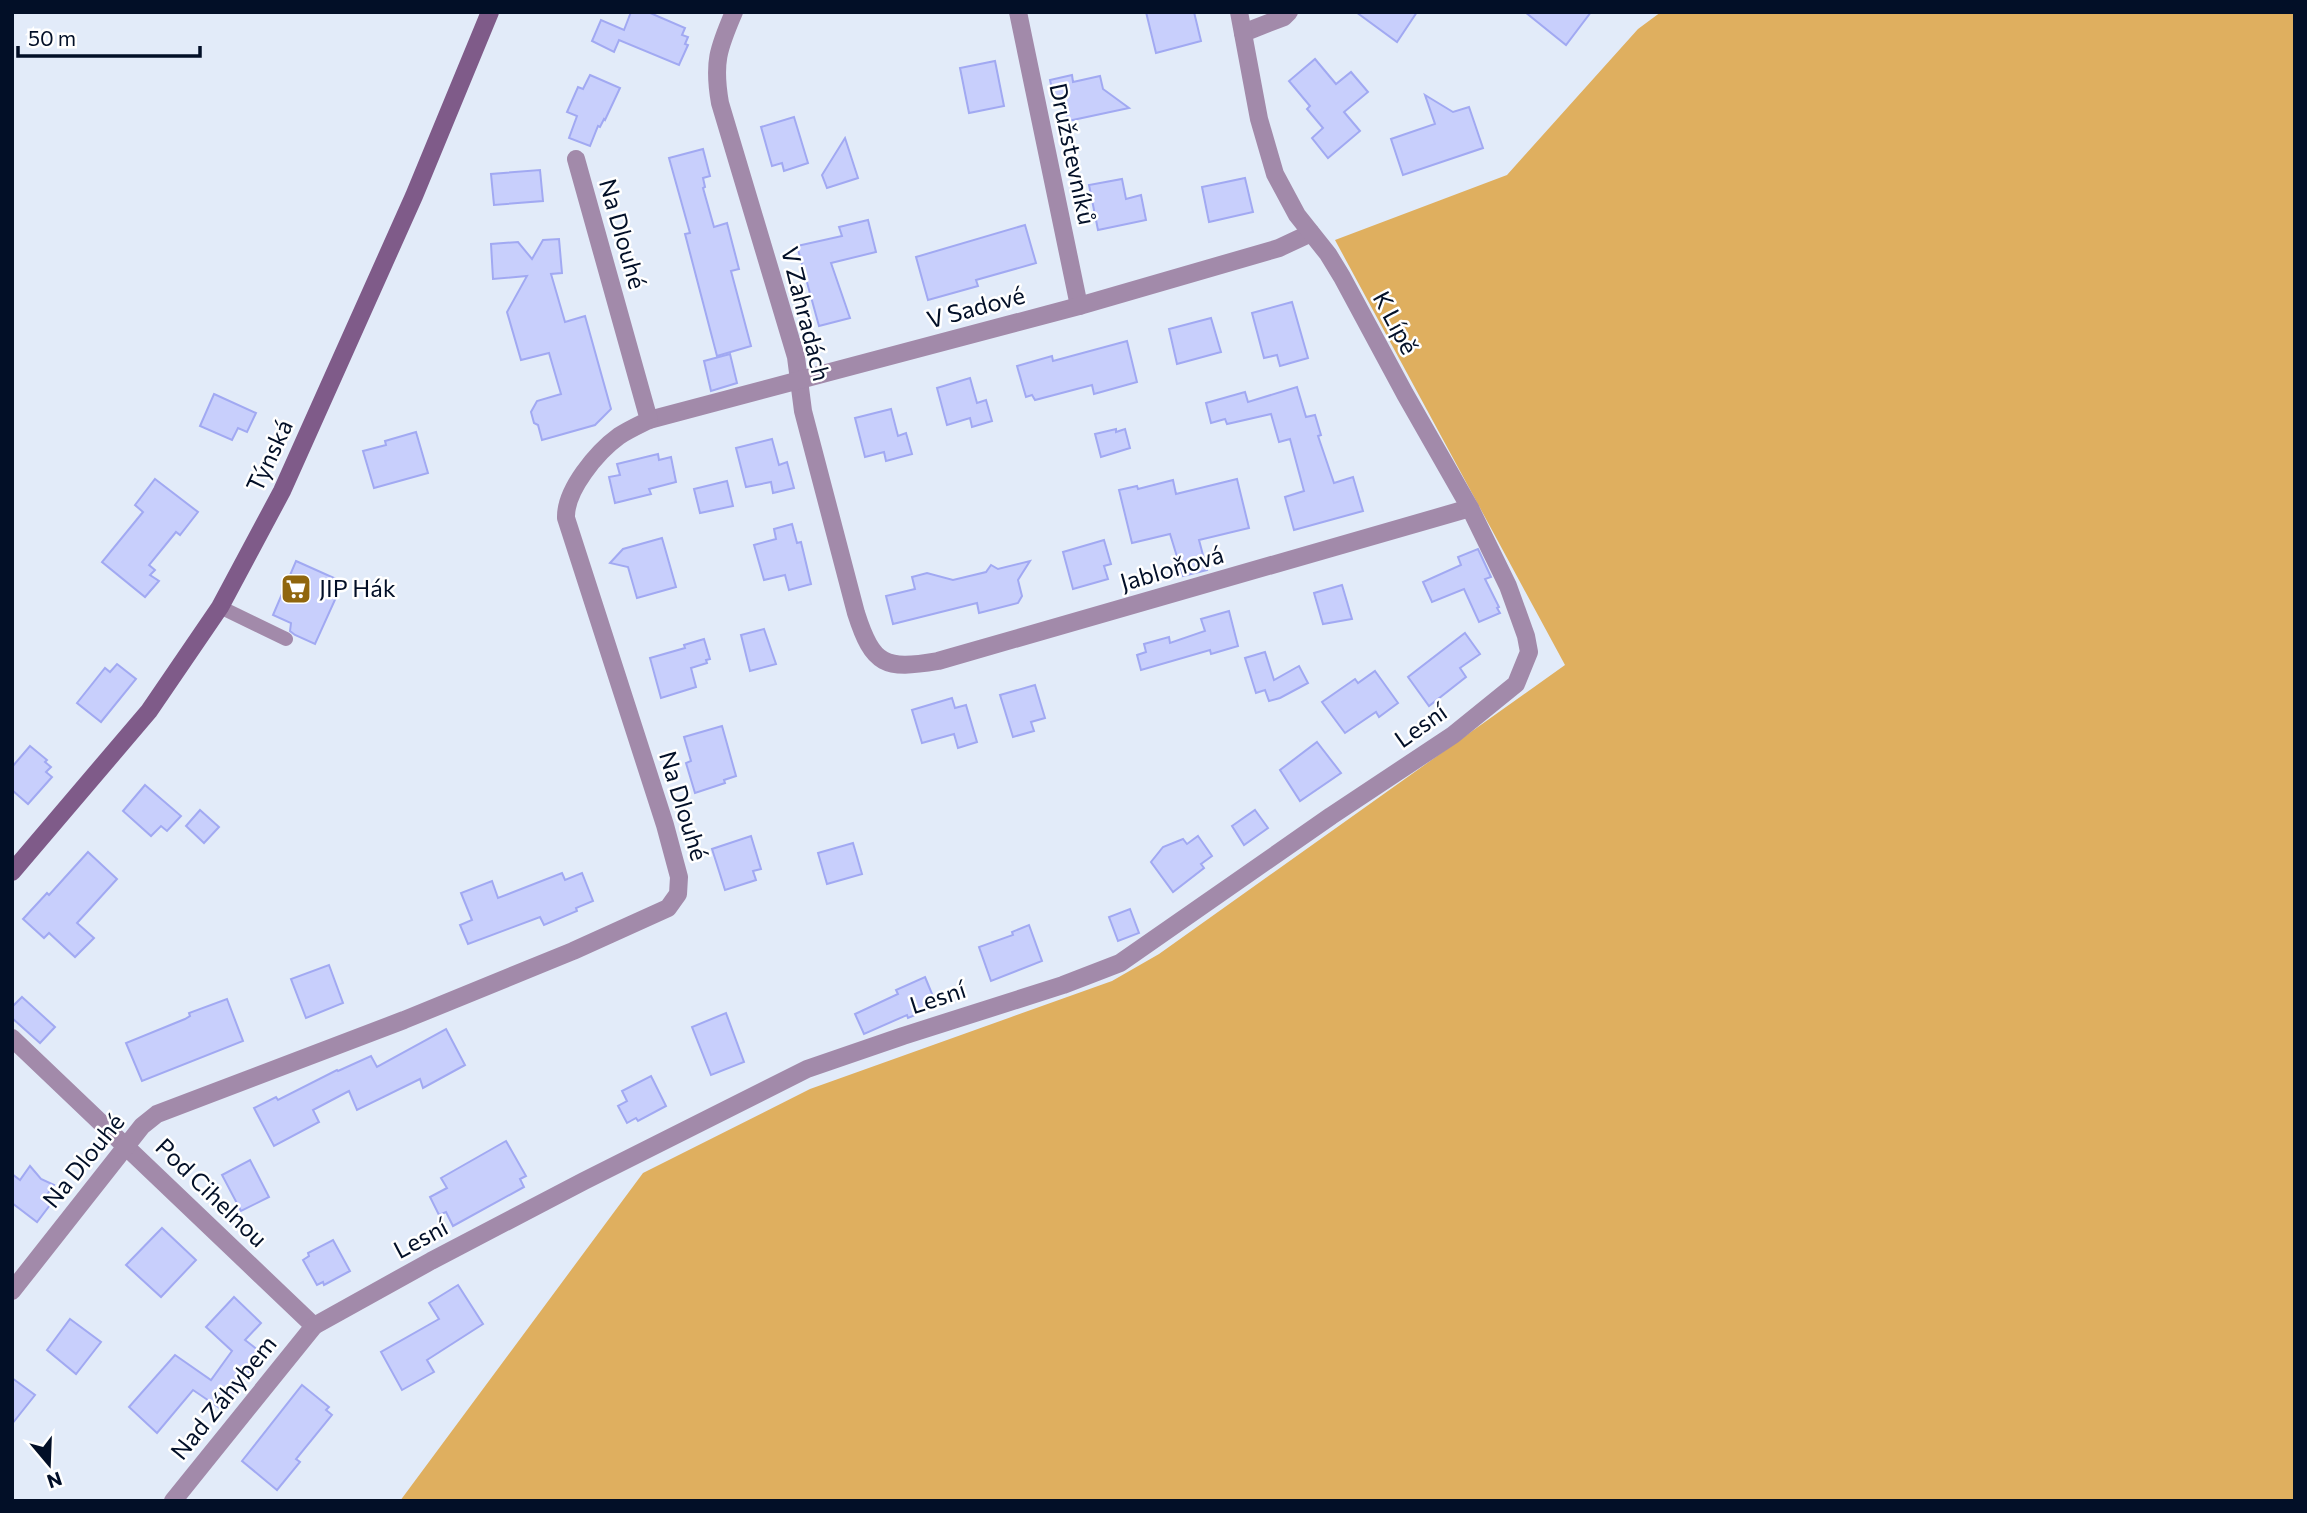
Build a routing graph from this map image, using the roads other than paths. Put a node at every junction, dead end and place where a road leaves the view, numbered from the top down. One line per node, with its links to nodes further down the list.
1 (490, 12): 13 (main road, Týnská)
2 (734, 12): 10 (street, V Zahradách)
3 (1018, 12): 9 (street, Družstevníků)
4 (1239, 12): 6 (street, K Lípě)
5 (1289, 12): 6 (street)
6 (1243, 33): 8 (street, K Lípě)
7 (576, 159): 11 (street, Na Dlouhé)
8 (1311, 233): 9 (street, V Sadové); 12 (street, K Lípě)
9 (1079, 306): 10 (street, V Sadové)
10 (799, 380): 11 (street, V Sadové); 16 (street, V Zahradách)
11 (649, 419): 19 (street, Na Dlouhé)
12 (1470, 508): 15 (street, K Lípě); 16 (street, Jabloňová)
13 (220, 607): 14 (lane); 17 (main road, Týnská)
14 (286, 639)
15 (1529, 652): 21 (street, Lesní)
16 (886, 663)
17 (12, 872)
18 (12, 1038): 19 (street, Pod Cihelnou)
19 (127, 1145): 20 (street, Na Dlouhé); 21 (street, Pod Cihelnou)
20 (12, 1291)
21 (314, 1326): 22 (street, Nad Záhybem)
22 (173, 1501)

